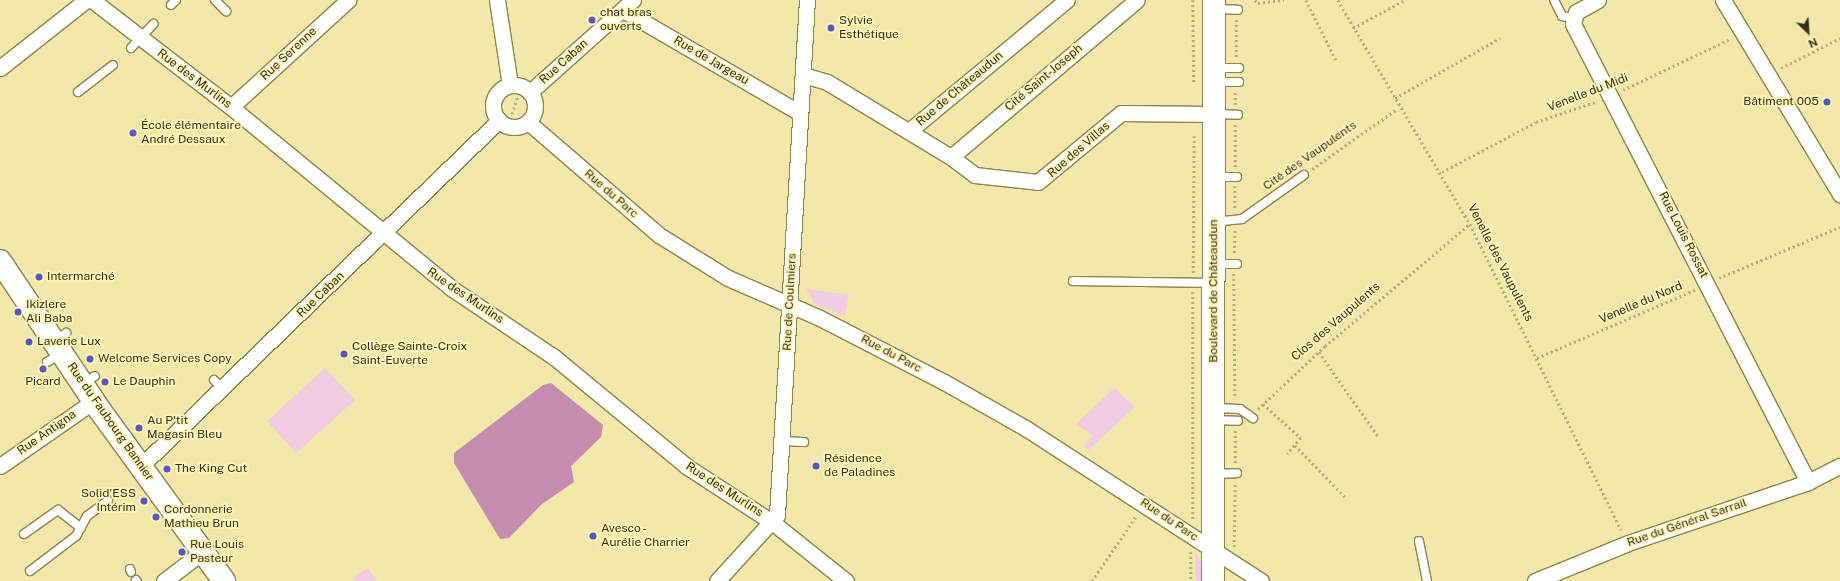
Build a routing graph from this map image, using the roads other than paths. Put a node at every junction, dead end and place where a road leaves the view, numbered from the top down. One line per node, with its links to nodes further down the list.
1 (86, 0): 20 (street)
2 (92, 0): 18 (street, Rue des Murlins)
3 (215, 0): 15 (lane)
4 (348, 0): 27 (street, Rue Serenne)
5 (497, 0): 25 (street)
6 (807, 0): 22 (street, Rue de Coulmiers)
7 (1066, 0): 33 (street, Rue de Châteaudun)
8 (1137, 0): 34 (street, Cité Saint-Joseph)
9 (1554, 0): 16 (lane)
10 (1598, 0): 16 (street)
11 (1723, 0): 38 (street)
12 (1214, 4): 14 (lane); 23 (main road, Boulevard de Châteaudun)
13 (628, 5): 25 (street, Rue Caban); 28 (street, Rue de Jargeau)
14 (1238, 10)
15 (226, 11)
16 (1572, 18): 56 (street, Rue Louis Rossat)
17 (153, 24): 18 (lane)
18 (136, 43): 27 (street, Rue des Murlins)
19 (113, 65): 26 (lane)
20 (0, 68)
21 (1239, 68): 23 (lane)
22 (803, 75): 28 (street, Rue de Coulmiers); 33 (street, Rue de Châteaudun)
23 (1214, 75): 24 (lane); 29 (main road, Boulevard de Châteaudun)
24 (1239, 82)
25 (520, 89): 31 (street, Rue Caban); 32 (street, Rue Caban)
26 (78, 92)
27 (231, 107): 40 (street, Rue des Murlins)
28 (800, 113): 44 (street, Rue de Coulmiers)
29 (1204, 114): 30 (lane); 34 (street, Rue des Villas); 36 (main road, Boulevard de Châteaudun)
30 (1238, 115)
31 (505, 121): 32 (street); 40 (street, Rue Caban)
32 (528, 122): 44 (street, Rue du Parc)
33 (909, 131): 34 (street, Rue des Villas)
34 (951, 156)
35 (1304, 175): 39 (lane, Cité des Vaupulents)
36 (1214, 177): 37 (lane); 39 (main road, Boulevard de Châteaudun)
37 (1237, 177)
38 (1840, 194)
39 (1214, 222): 42 (main road, Boulevard de Châteaudun)
40 (384, 234): 53 (street, Rue Caban); 58 (street, Rue des Murlins)
41 (4, 262): 45 (main road, Rue du Faubourg Bannier)
42 (1218, 271): 43 (lane); 46 (main road, Boulevard de Châteaudun)
43 (1073, 281)
44 (790, 306): 49 (street, Rue de Coulmiers); 62 (street, Rue du Parc)
45 (91, 387): 51 (street, Rue Antigna); 53 (main road, Rue du Faubourg Bannier)
46 (1214, 414): 47 (lane); 48 (lane); 54 (main road, Boulevard de Châteaudun)
47 (1252, 417)
48 (1238, 421)
49 (782, 441): 50 (lane); 58 (street, Rue de Coulmiers)
50 (804, 442)
51 (0, 466)
52 (1840, 466): 56 (street, Rue du Général Sarrail)
53 (136, 468): 63 (main road, Rue du Faubourg Bannier)
54 (1214, 474): 55 (lane); 62 (main road, Boulevard de Châteaudun)
55 (1236, 474)
56 (1808, 482): 72 (street, Rue du Général Sarrail)
57 (108, 501): 59 (lane)
58 (772, 522): 67 (street, Rue de Coulmiers); 68 (street, Rue des Murlins)
59 (81, 528): 60 (lane); 64 (lane)
60 (24, 534)
61 (1419, 541): 71 (lane)
62 (1213, 550): 69 (main road, Boulevard de Châteaudun); 70 (street, Rue du Parc)
63 (202, 552): 65 (street); 66 (main road, Rue du Faubourg Bannier)
64 (30, 571)
65 (164, 581)
66 (224, 581)
67 (717, 581)
68 (846, 581)
69 (1213, 581)
70 (1262, 581)
71 (1427, 581)
72 (1535, 581)

